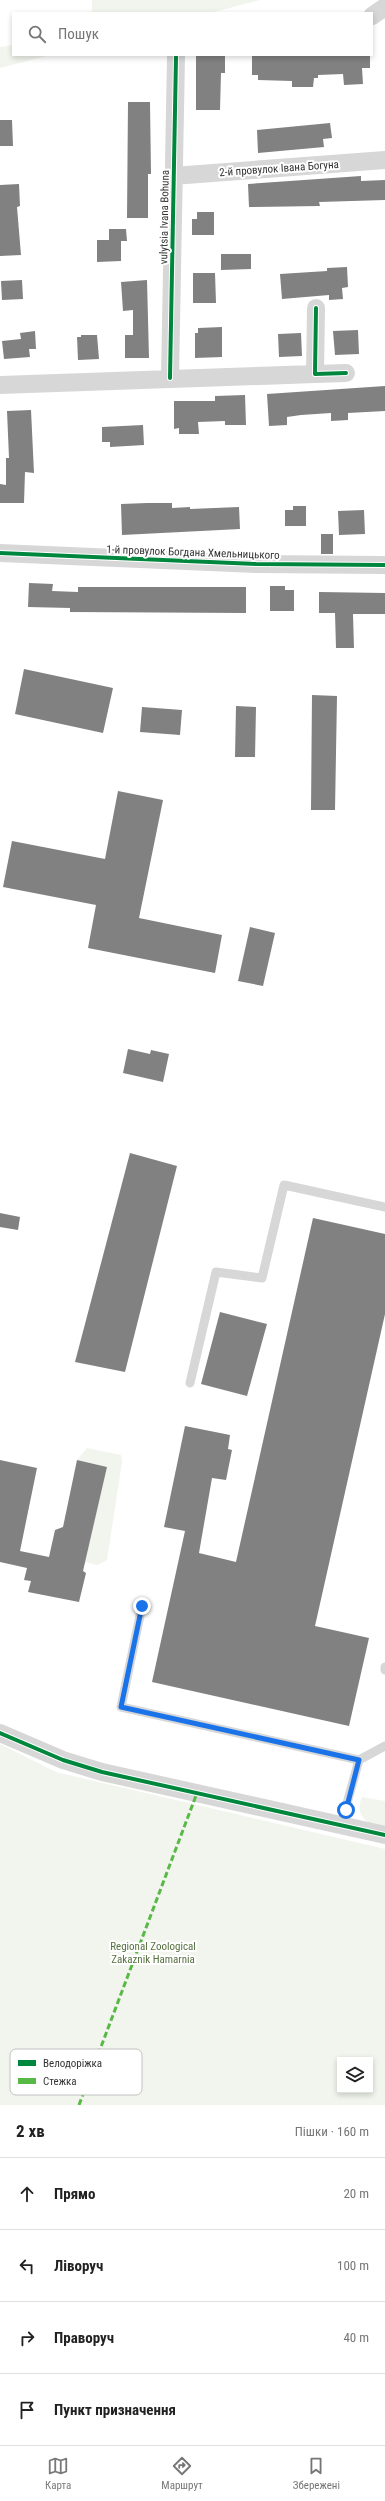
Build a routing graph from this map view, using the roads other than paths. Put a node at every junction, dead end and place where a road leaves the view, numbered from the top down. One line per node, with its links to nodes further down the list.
1 (385, 7): 2 (street)
2 (373, 15)
3 (176, 57): 5 (street, vulytsia Ivana Bohuna)
4 (385, 160): 5 (street, 2-й провулок Івана Богуна)
5 (173, 176): 9 (street, vulytsia Ivana Bohuna)
6 (316, 308): 8 (street)
7 (346, 373): 8 (street)
8 (315, 374): 9 (street)
9 (170, 378): 10 (street)
10 (0, 385)
11 (0, 553): 12 (street, 1-й провулок Богдана Хмельницького)
12 (385, 566)
13 (385, 1207): 14 (lane)
14 (190, 1382)
15 (142, 1606): 18 (lane)
16 (0, 1733): 19 (street)
17 (385, 1746): 18 (lane)
18 (359, 1760): 19 (lane)
19 (342, 1825): 20 (street)
20 (385, 1835)

